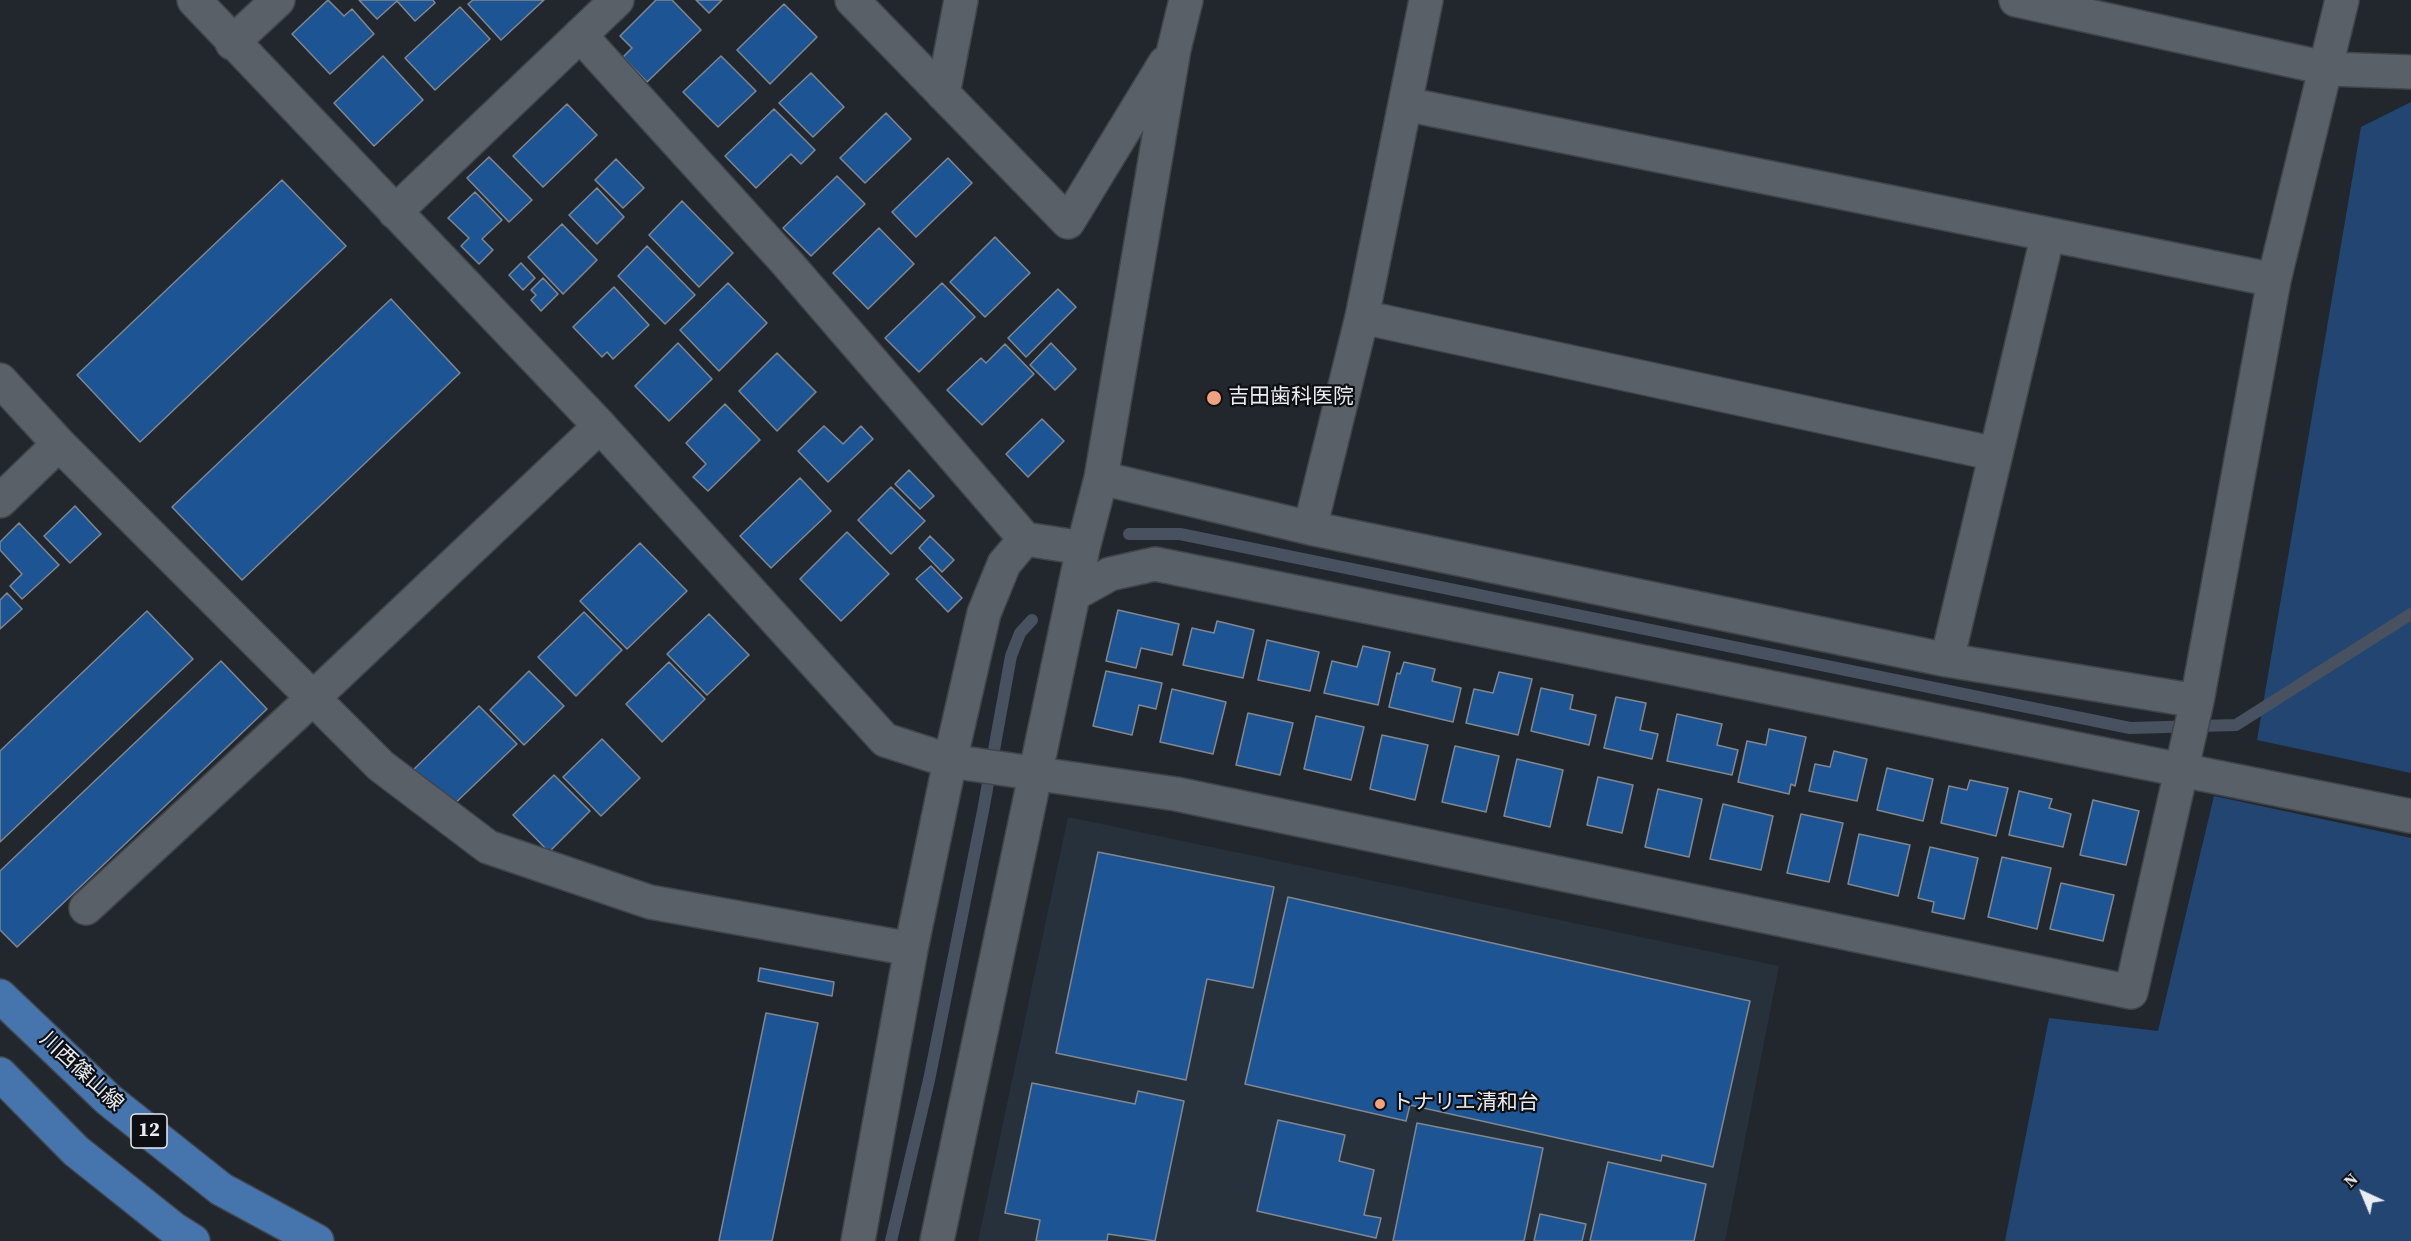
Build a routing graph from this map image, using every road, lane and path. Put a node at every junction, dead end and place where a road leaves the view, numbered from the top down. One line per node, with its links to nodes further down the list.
1 (194, 0): 11 (street)
2 (278, 0): 11 (street)
3 (617, 0): 10 (street)
4 (852, 0): 15 (street)
5 (961, 0): 15 (street)
6 (1185, 0): 12 (street)
7 (1426, 0): 16 (street)
8 (2016, 0): 13 (street)
9 (2342, 0): 13 (street)
10 (580, 35): 17 (street); 28 (street)
11 (232, 43): 17 (street)
12 (1174, 48): 15 (street); 25 (street)
13 (2325, 68): 14 (street); 19 (street)
14 (2411, 72)
15 (943, 94)
16 (1406, 104): 18 (street); 20 (street)
17 (395, 212): 22 (street)
18 (2048, 234): 19 (street); 24 (street)
19 (2274, 280): 33 (street)
20 (1362, 317): 24 (street); 27 (street)
21 (0, 380): 23 (street)
22 (600, 426): 32 (street); 34 (street)
23 (59, 444): 26 (street); 32 (street)
24 (1996, 454): 31 (street)
25 (1101, 477): 27 (street); 29 (street)
26 (0, 501)
27 (1310, 528): 31 (street)
28 (1025, 539): 29 (street); 34 (street)
29 (1083, 548): 30 (street)
30 (1074, 594): 33 (street); 35 (street)
31 (1947, 660): 33 (street)
32 (312, 699): 37 (street); 38 (street)
33 (2189, 735): 35 (street); 36 (street)
34 (957, 763): 35 (street); 38 (street)
35 (1025, 774): 44 (street)
36 (2411, 816)
37 (86, 908)
38 (911, 950): 43 (street)
39 (0, 996): 42 (main road, 川西篠山線 / 12)
40 (0, 1074): 41 (main road)
41 (194, 1241)
42 (316, 1241)
43 (858, 1241)
44 (937, 1241)

